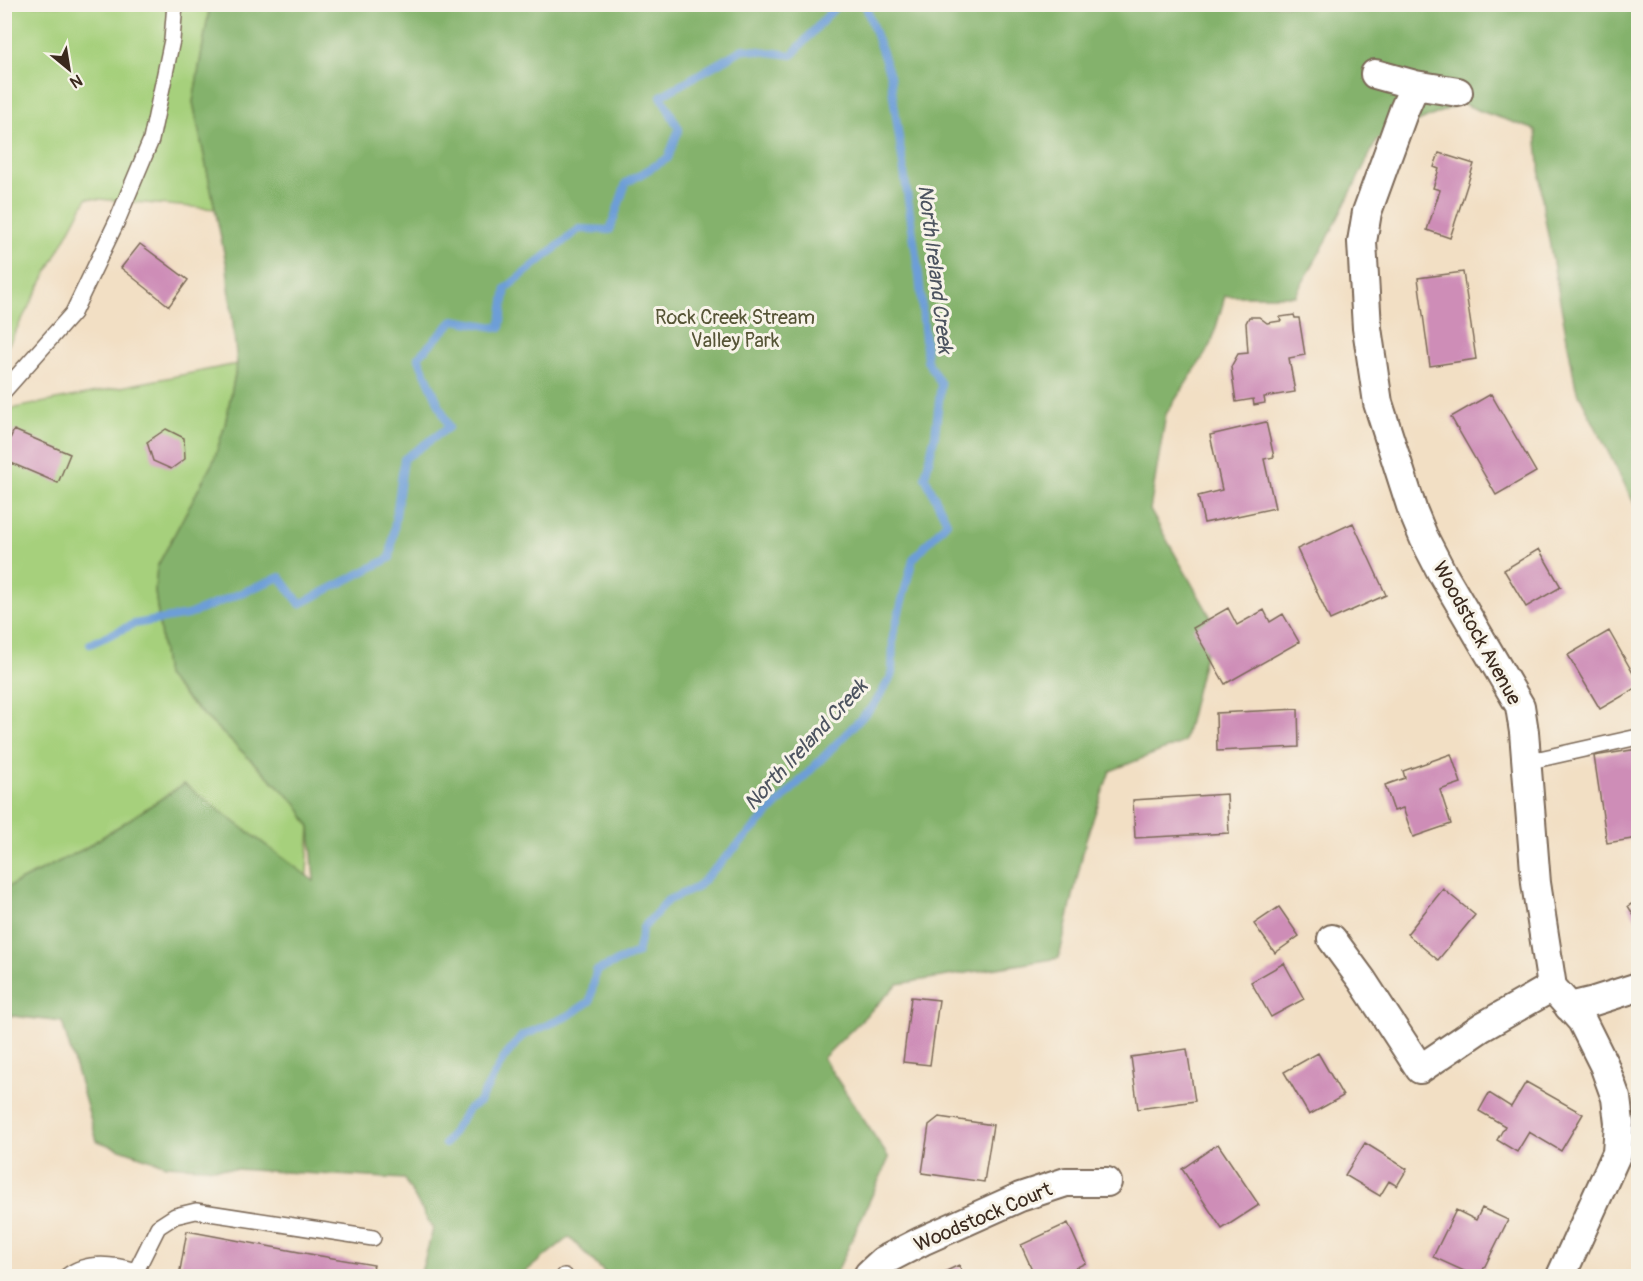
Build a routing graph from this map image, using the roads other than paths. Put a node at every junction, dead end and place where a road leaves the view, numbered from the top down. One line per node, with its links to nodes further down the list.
1 (171, 6): 5 (lane)
2 (1375, 74): 3 (street)
3 (1415, 85): 4 (street); 7 (street, Woodstock Avenue)
4 (1458, 92)
5 (4, 391)
6 (1638, 736): 7 (lane)
7 (1526, 762): 10 (street, Woodstock Avenue)
8 (1332, 939): 10 (street)
9 (1638, 987): 10 (street)
10 (1560, 997): 16 (street, Woodstock Avenue)
11 (1107, 1182): 15 (street, Woodstock Court)
12 (374, 1238): 13 (lane)
13 (138, 1274): 14 (lane)
14 (67, 1276)
15 (868, 1276)
16 (1561, 1276)

